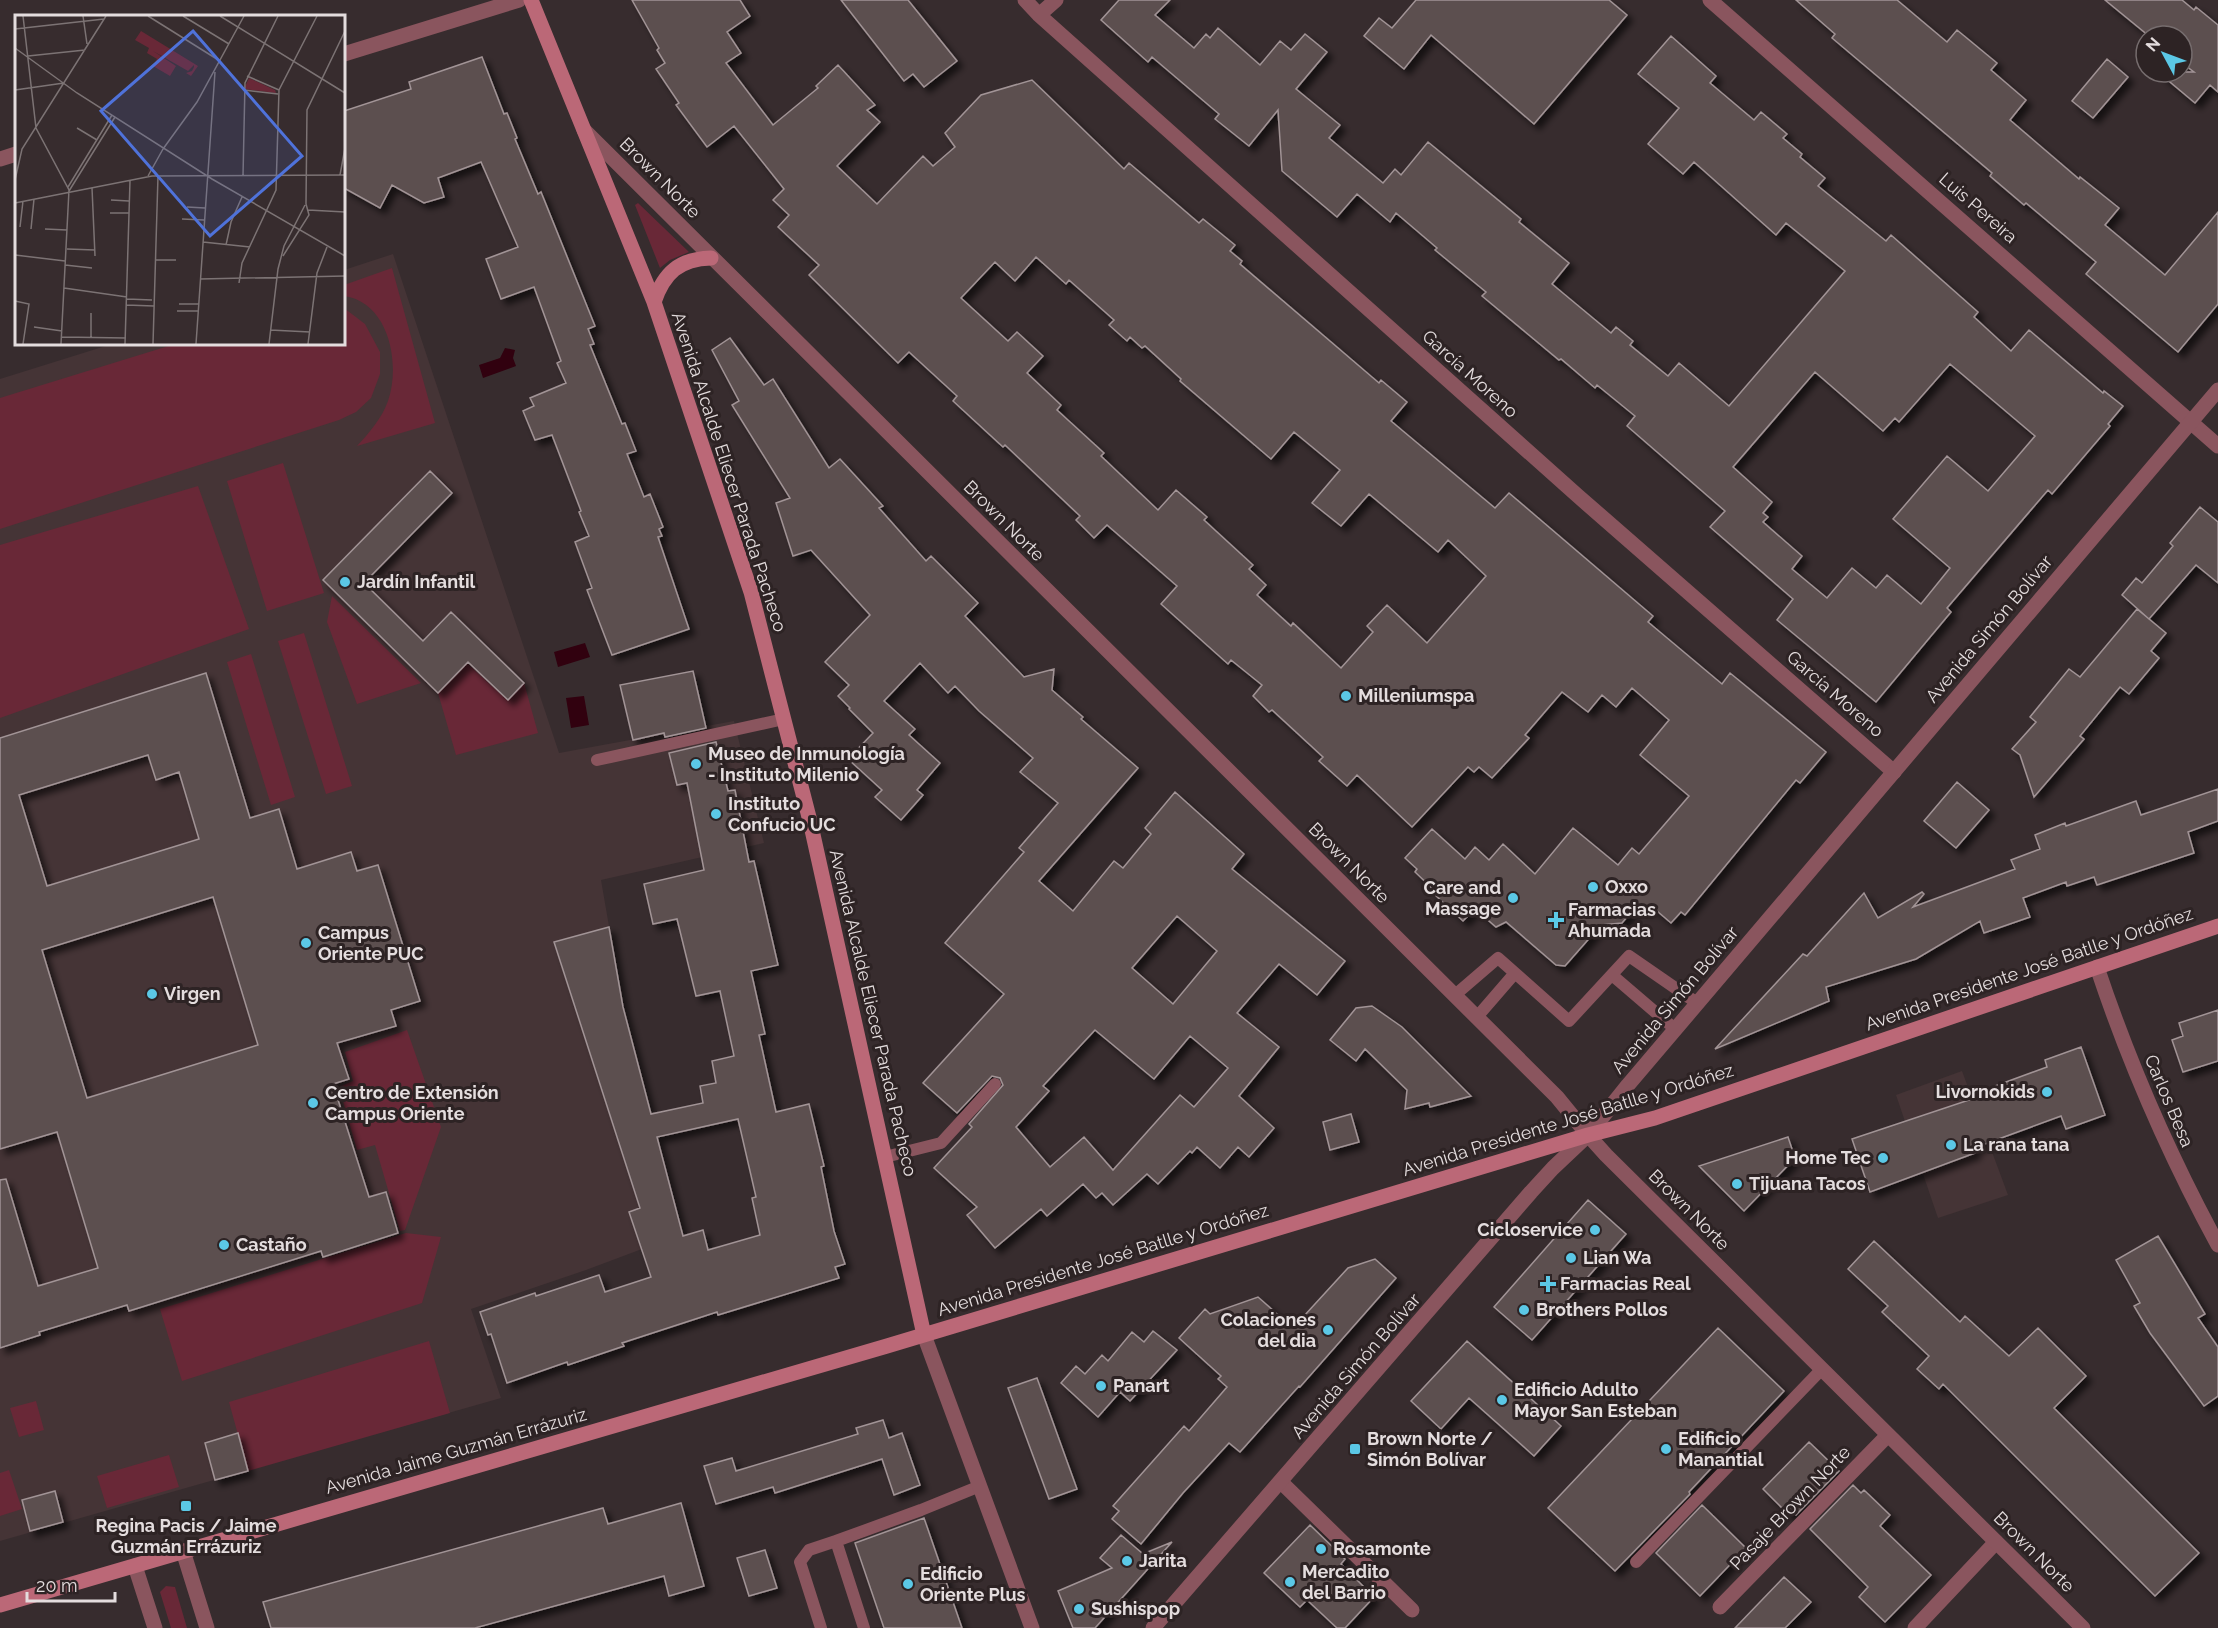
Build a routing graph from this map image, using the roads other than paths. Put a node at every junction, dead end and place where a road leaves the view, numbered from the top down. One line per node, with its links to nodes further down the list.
1 (519, 0): 7 (street)
2 (531, 0): 8 (main road, Avenida Alcalde Eliecer Parada Pacheco)
3 (1025, 0): 6 (street, García Moreno)
4 (1056, 0): 6 (street)
5 (1710, 0): 14 (street, Luis Pereira)
6 (1039, 15): 18 (street, García Moreno)
7 (345, 54)
8 (584, 130): 11 (street, Brown Norte); 12 (main road, Avenida Alcalde Eliecer Parada Pacheco)
9 (15, 153): 10 (street)
10 (0, 159)
11 (711, 258): 12 (main road); 23 (street, Brown Norte)
12 (654, 302): 16 (main road, Avenida Alcalde Eliecer Parada Pacheco)
13 (2218, 390): 14 (street, Avenida Simón Bolívar)
14 (2190, 422): 15 (street, Luis Pereira); 18 (street, Avenida Simón Bolívar)
15 (2218, 447)
16 (784, 719): 17 (lane); 29 (main road, Avenida Alcalde Eliecer Parada Pacheco)
17 (597, 760)
18 (1894, 772): 24 (street, Avenida Simón Bolívar)
19 (2218, 926): 20 (main road, Avenida Presidente José Batlle y Ordóñez)
20 (2097, 967): 28 (main road, Avenida Presidente José Batlle y Ordóñez); 30 (street, Carlos Besa)
21 (1515, 973): 22 (lane); 23 (lane); 25 (lane)
22 (1612, 975): 24 (lane); 26 (lane)
23 (1455, 995): 25 (street, Brown Norte)
24 (1697, 1003): 26 (street, Avenida Simón Bolívar)
25 (1478, 1017): 28 (street, Brown Norte)
26 (1675, 1029): 28 (street, Avenida Simón Bolívar)
27 (995, 1084): 29 (lane)
28 (1588, 1136): 31 (main road, Avenida Presidente José Batlle y Ordóñez); 32 (street, Brown Norte); 34 (street, Avenida Simón Bolívar)
29 (885, 1157): 31 (main road, Avenida Alcalde Eliecer Parada Pacheco)
30 (2218, 1245)
31 (924, 1335): 35 (street, Avenida Alcalde Eliecer Parada Pacheco); 38 (main road, Avenida Jaime Guzmán Errázuriz)
32 (1821, 1370): 33 (street, Brown Norte); 39 (lane)
33 (1887, 1436): 37 (street, Brown Norte); 42 (street, Pasaje Brown Norte)
34 (1281, 1482): 43 (street); 49 (street, Avenida Simón Bolívar)
35 (980, 1486): 36 (lane); 48 (street, Avenida Alcalde Eliecer Parada Pacheco)
36 (836, 1541): 46 (lane); 47 (lane)
37 (1996, 1542): 50 (street); 51 (street, Brown Norte)
38 (183, 1551): 40 (main road, Avenida Jaime Guzmán Errázuriz); 45 (street)
39 (1636, 1562)
40 (135, 1566): 41 (main road, Avenida Jaime Guzmán Errázuriz); 44 (street)
41 (0, 1605)
42 (1720, 1607)
43 (1412, 1610)
44 (155, 1628)
45 (207, 1628)
46 (821, 1628)
47 (864, 1628)
48 (1032, 1628)
49 (1153, 1628)
50 (1915, 1628)
51 (2082, 1628)

